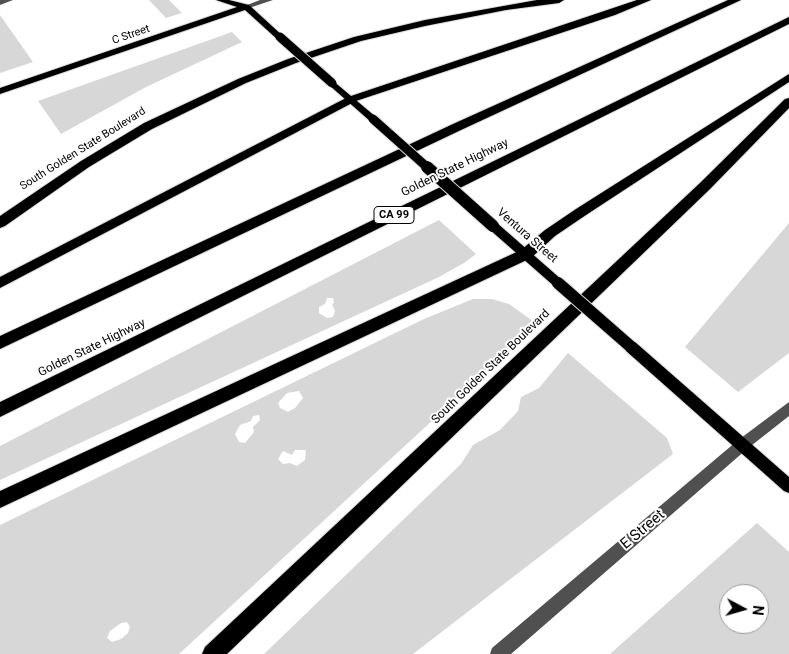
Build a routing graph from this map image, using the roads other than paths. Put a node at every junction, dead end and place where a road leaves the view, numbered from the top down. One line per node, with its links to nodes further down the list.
1 (10, 0): 7 (street)
2 (220, 0): 8 (main road, Ventura Street)
3 (269, 0): 8 (street, C Street)
4 (558, 0): 14 (highway, South Golden State Boulevard)
5 (646, 0): 12 (highway)
6 (736, 0): 17 (highway)
7 (0, 3)
8 (246, 4): 11 (main road, C Street); 12 (main road, Ventura Street, bridge)
9 (789, 20): 19 (highway, Golden State Highway / CA 99)
10 (789, 77): 15 (highway)
11 (0, 91)
12 (352, 100): 15 (main road, Ventura Street, bridge); 16 (highway)
13 (789, 101): 23 (highway, South Golden State Boulevard)
14 (0, 223)
15 (526, 254): 20 (main road, Ventura Street, bridge); 22 (highway)
16 (0, 284)
17 (0, 343)
18 (789, 408): 20 (street, E Street)
19 (0, 410)
20 (742, 445): 21 (main road, Ventura Street); 24 (street, E Street)
21 (789, 486)
22 (0, 500)
23 (212, 654)
24 (498, 654)

